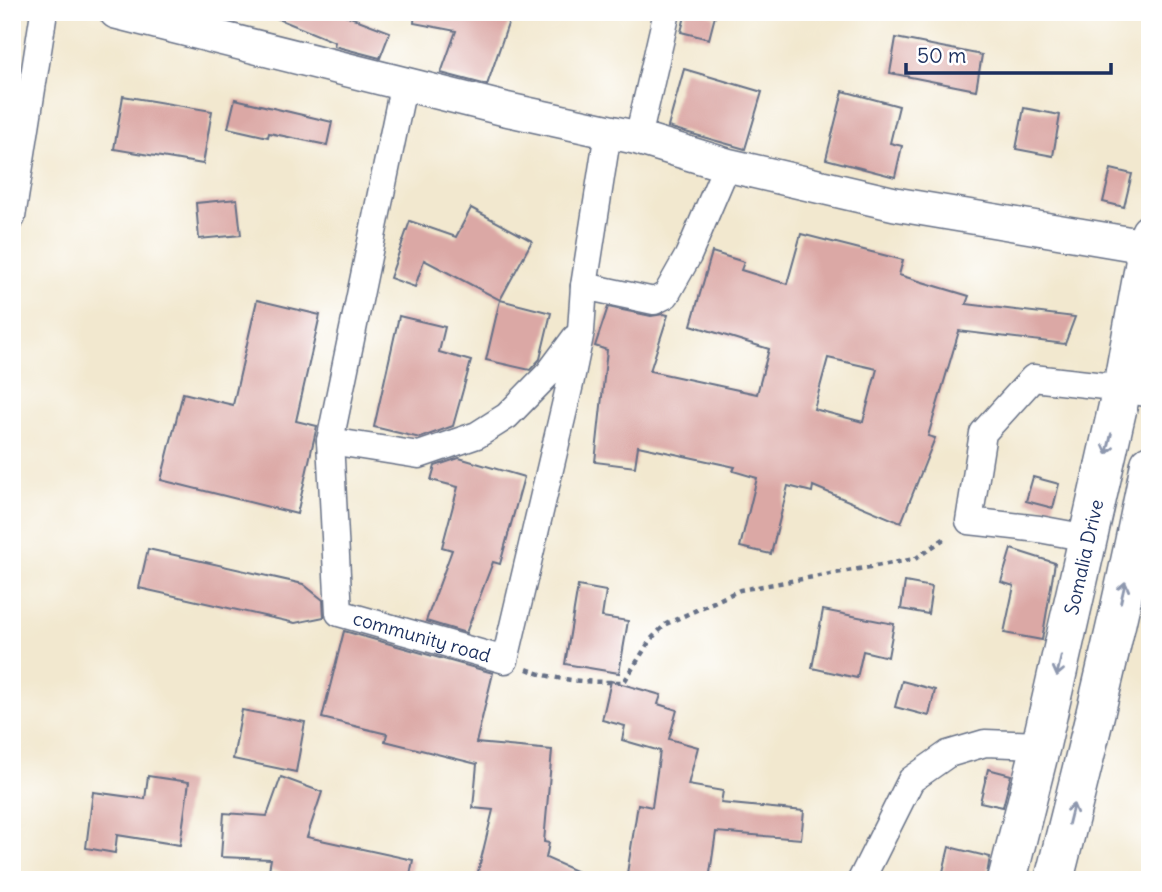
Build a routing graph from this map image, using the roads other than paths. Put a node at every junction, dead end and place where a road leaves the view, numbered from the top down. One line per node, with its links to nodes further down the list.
1 (44, 12): 7 (street)
2 (116, 12): 4 (street)
3 (667, 12): 5 (street)
4 (404, 82): 5 (street); 12 (street)
5 (623, 135): 6 (street); 9 (street)
6 (727, 165): 8 (street); 9 (street)
7 (12, 217)
8 (1149, 242): 11 (main road, Somalia Drive)
9 (584, 286): 10 (street)
10 (580, 331): 12 (street); 12 (street, community road)
11 (1136, 391): 14 (main road, Somalia Drive, one-way to 14); 14 (street)
12 (330, 441)
13 (1150, 464): 18 (main road, one-way to 13)
14 (1088, 538): 15 (main road, Somalia Drive, one-way to 15)
15 (1041, 745): 16 (street); 17 (main road, Somalia Drive)
16 (861, 880)
17 (1007, 880)
18 (1054, 880)

